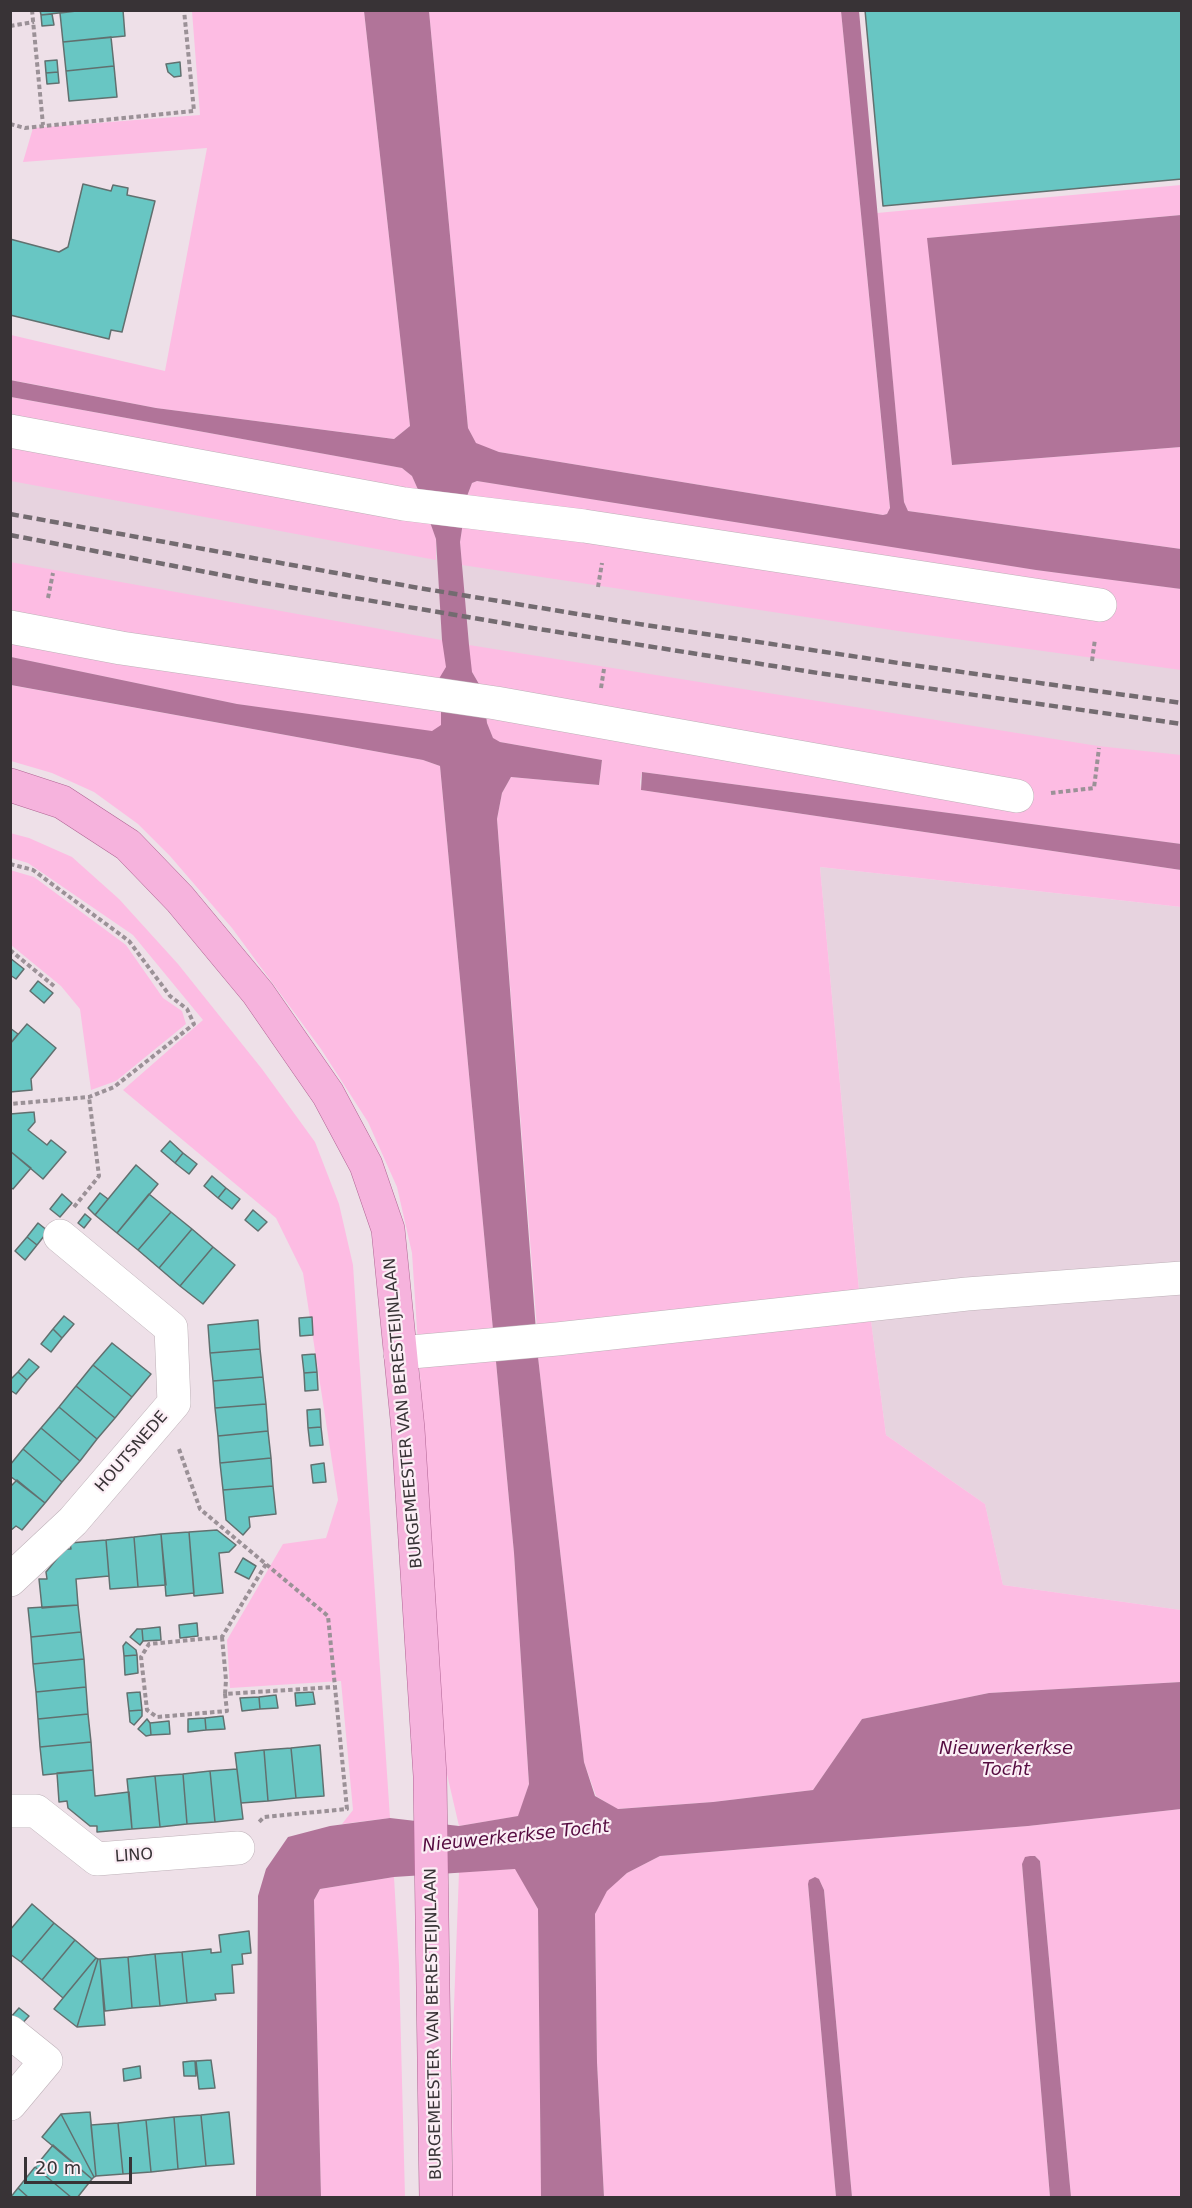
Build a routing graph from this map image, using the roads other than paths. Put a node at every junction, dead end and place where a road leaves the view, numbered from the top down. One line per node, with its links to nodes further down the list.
1 (10, 431): 2 (street)
2 (1100, 605)
3 (10, 627): 5 (street)
4 (10, 785): 8 (main road, BURGEMEESTER VAN BERESTEIJNLAAN)
5 (1017, 796)
6 (60, 1236): 9 (street, HOUTSNEDE)
7 (1182, 1278): 8 (street)
8 (400, 1353): 14 (main road, BURGEMEESTER VAN BERESTEIJNLAAN)
9 (10, 1580)
10 (10, 1810): 11 (street, LINO)
11 (238, 1848)
12 (10, 2032): 13 (street)
13 (10, 2104)
14 (436, 2198)

